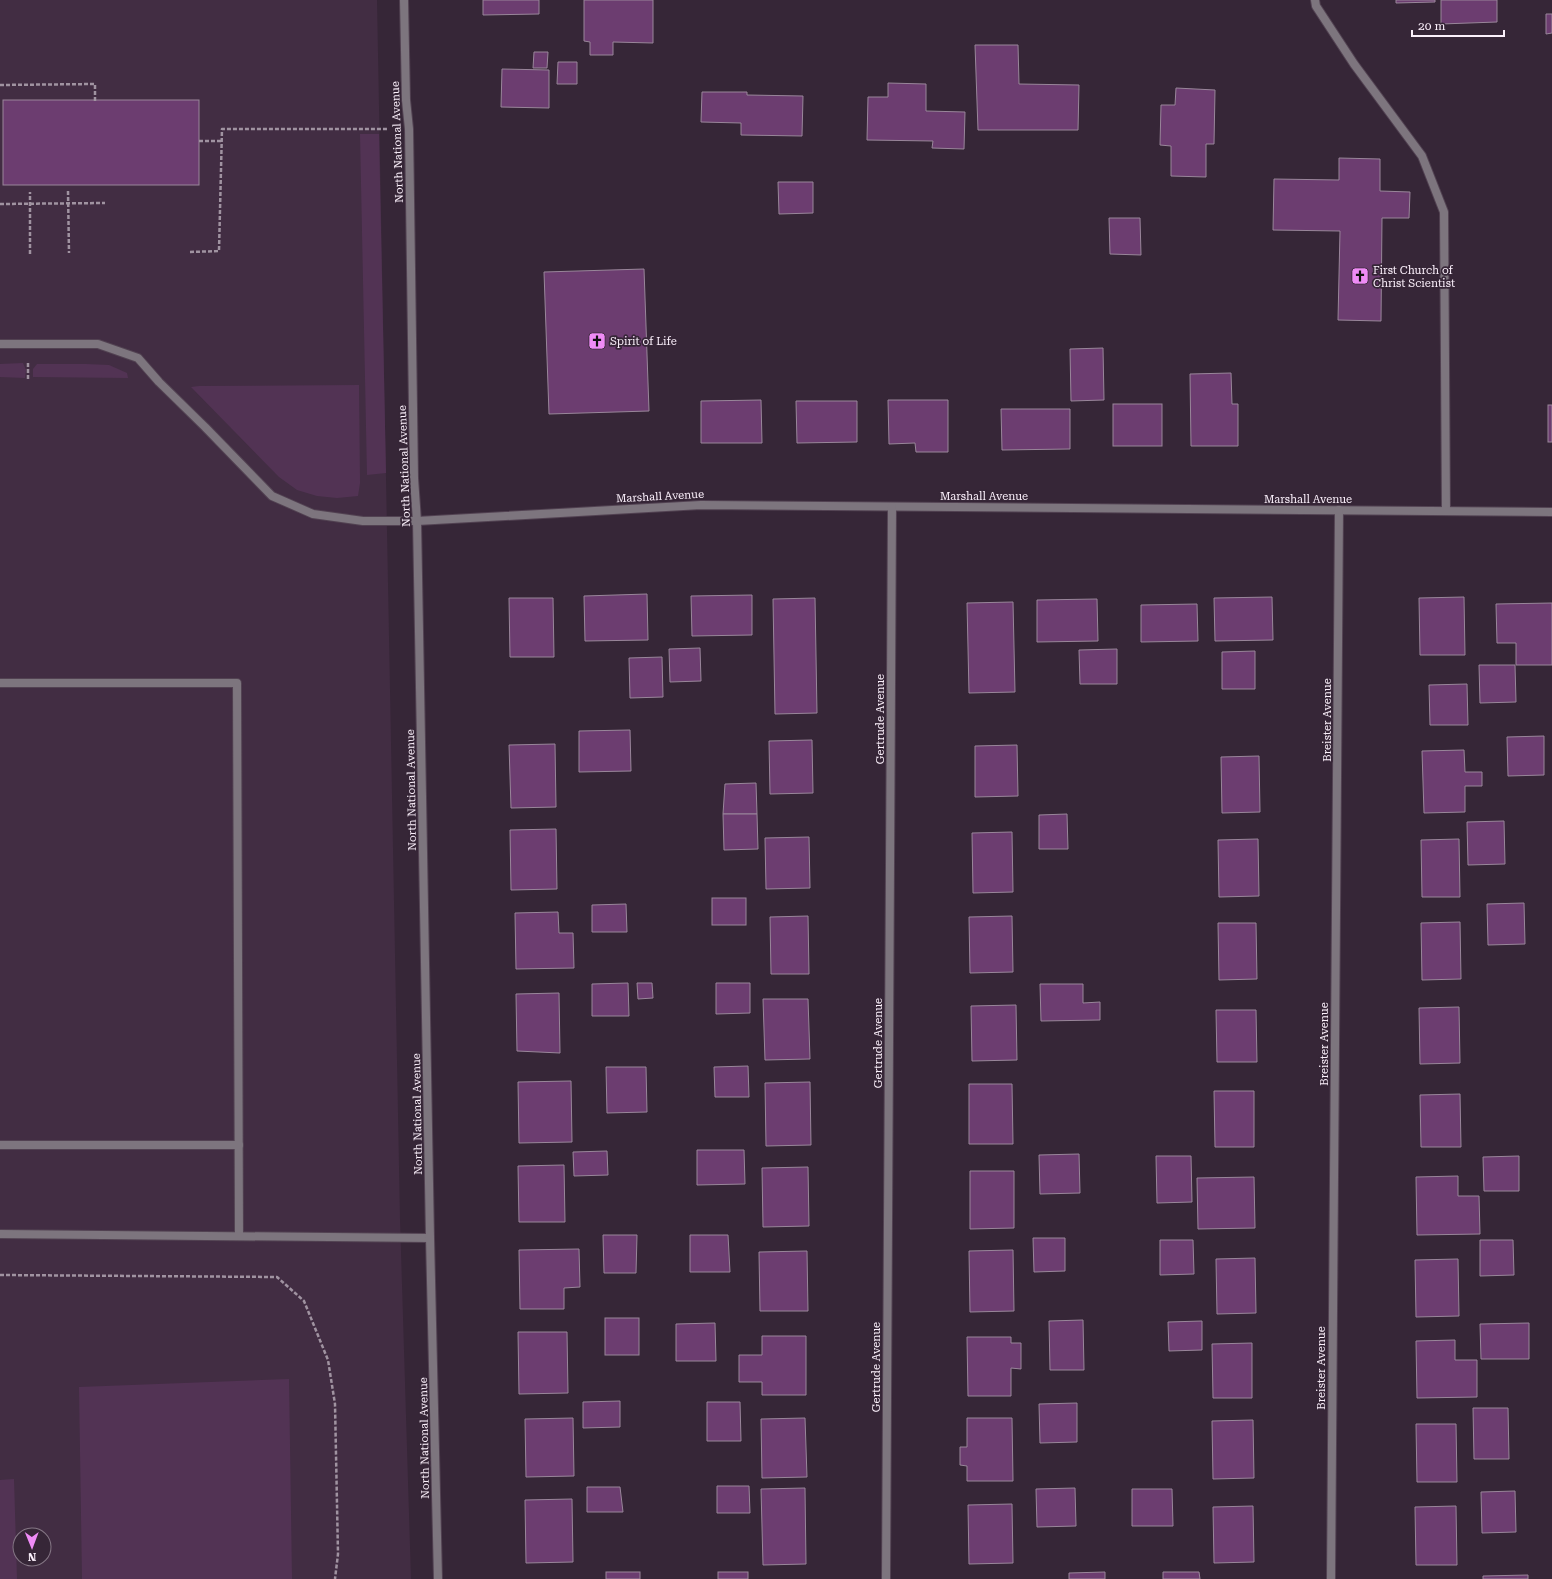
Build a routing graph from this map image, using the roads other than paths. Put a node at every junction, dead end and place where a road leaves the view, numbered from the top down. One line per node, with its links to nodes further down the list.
1 (404, 0): 8 (street, North National Avenue)
2 (1314, 0): 6 (street)
3 (0, 344): 8 (street, Marshall Avenue)
4 (892, 507): 5 (street, Marshall Avenue); 8 (street, Marshall Avenue); 16 (street, Gertrude Avenue)
5 (1339, 510): 6 (street, Marshall Avenue); 17 (street, Breister Avenue)
6 (1446, 511): 7 (street, Marshall Avenue)
7 (1552, 512)
8 (417, 521): 14 (street, North National Avenue)
9 (0, 683): 11 (street)
10 (0, 1145): 11 (street)
11 (238, 1145): 13 (street)
12 (0, 1234): 13 (street)
13 (239, 1236): 14 (street)
14 (430, 1238): 15 (street, North National Avenue)
15 (438, 1579)
16 (886, 1579)
17 (1331, 1579)

